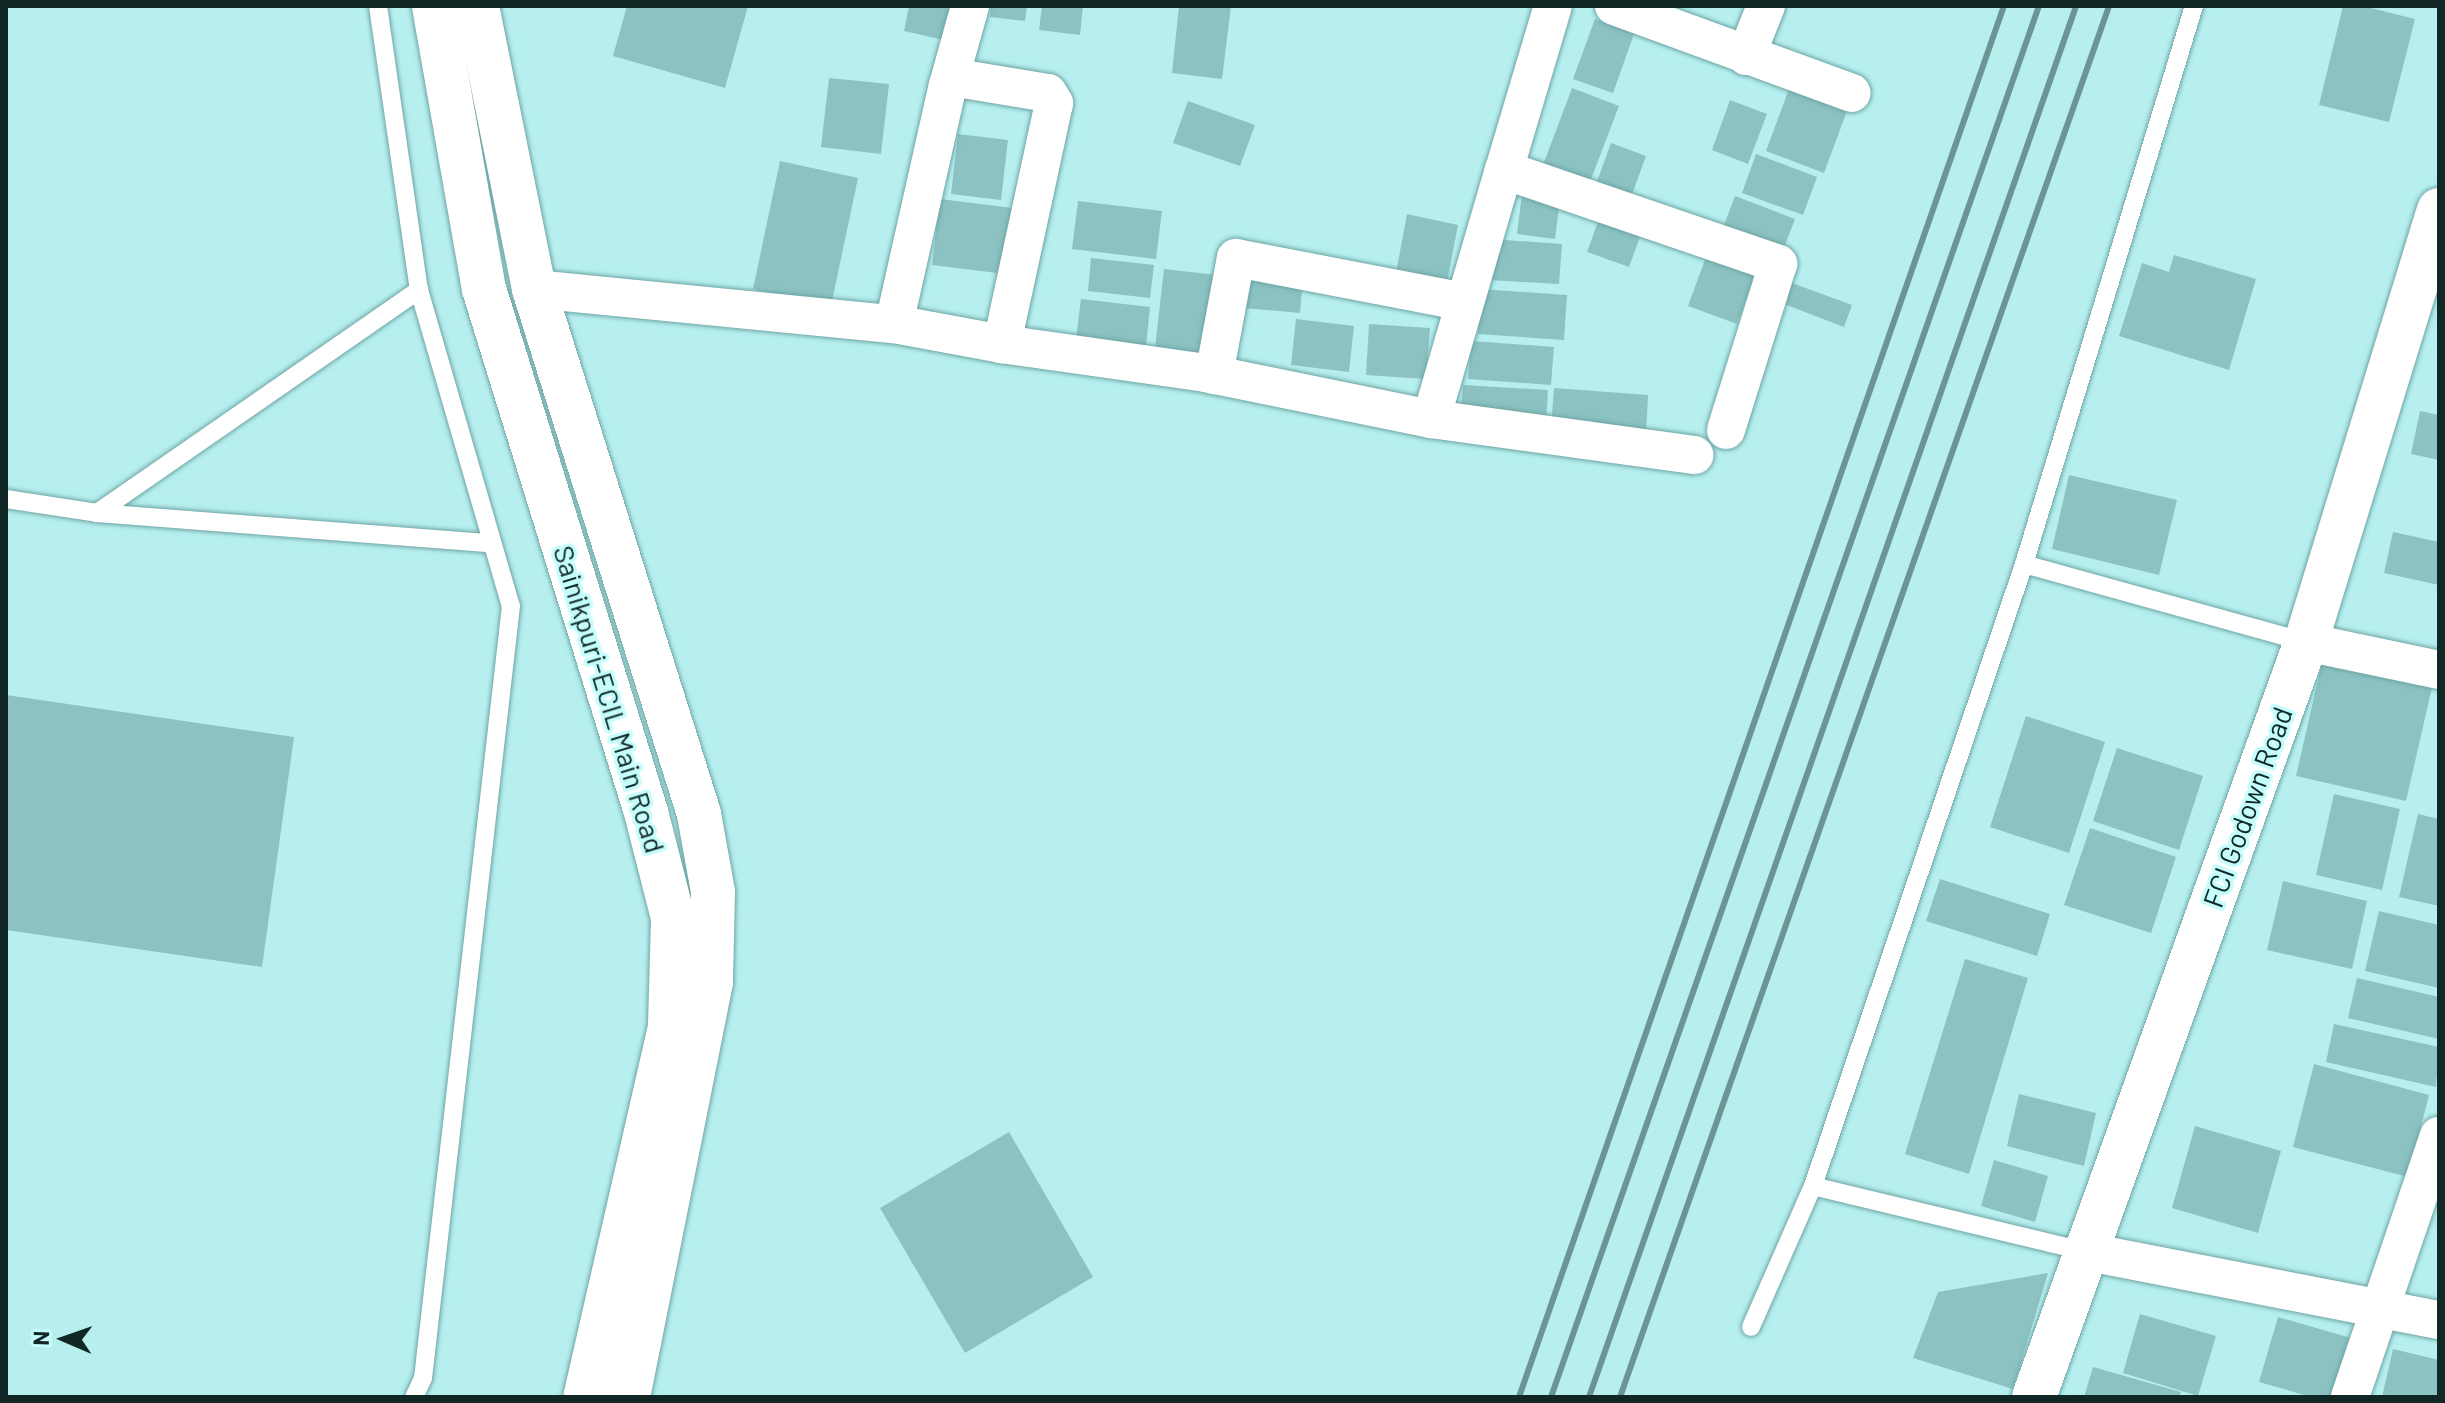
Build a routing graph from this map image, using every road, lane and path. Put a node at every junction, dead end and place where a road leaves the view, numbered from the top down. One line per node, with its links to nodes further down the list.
1 (378, 6): 15 (lane)
2 (434, 6): 36 (main road, Sainikpuri-ECIL Main Road)
3 (477, 6): 14 (main road, Sainikpuri-ECIL Main Road)
4 (970, 6): 10 (street)
5 (1553, 6): 12 (street)
6 (1614, 6): 9 (street)
7 (1766, 6): 9 (street)
8 (2194, 6): 26 (lane)
9 (1746, 56): 11 (street)
10 (951, 77): 17 (street); 18 (street)
11 (1852, 93)
12 (1504, 170): 16 (street); 21 (street)
13 (2439, 210): 27 (main road, FCI Godown Road)
14 (534, 289): 17 (street); 37 (main road, Sainikpuri-ECIL Main Road)
15 (419, 290): 24 (lane); 25 (lane)
16 (1464, 302): 19 (street); 20 (street)
17 (894, 324): 18 (street)
18 (1002, 344): 19 (street)
19 (1214, 375): 20 (street)
20 (1431, 419): 22 (street)
21 (1726, 430)
22 (1695, 455)
23 (6, 499): 24 (lane)
24 (97, 513): 25 (lane)
25 (490, 543): 35 (lane)
26 (2024, 564): 27 (lane); 30 (lane)
27 (2306, 642): 28 (street); 31 (main road, FCI Godown Road)
28 (2439, 670)
29 (2439, 1136): 32 (street)
30 (1813, 1186): 31 (lane); 34 (lane)
31 (2088, 1252): 32 (street); 38 (main road, FCI Godown Road)
32 (2379, 1309): 33 (street); 39 (street)
33 (2439, 1320)
34 (1751, 1327)
35 (414, 1397)
36 (585, 1397)
37 (628, 1397)
38 (2034, 1397)
39 (2350, 1397)

